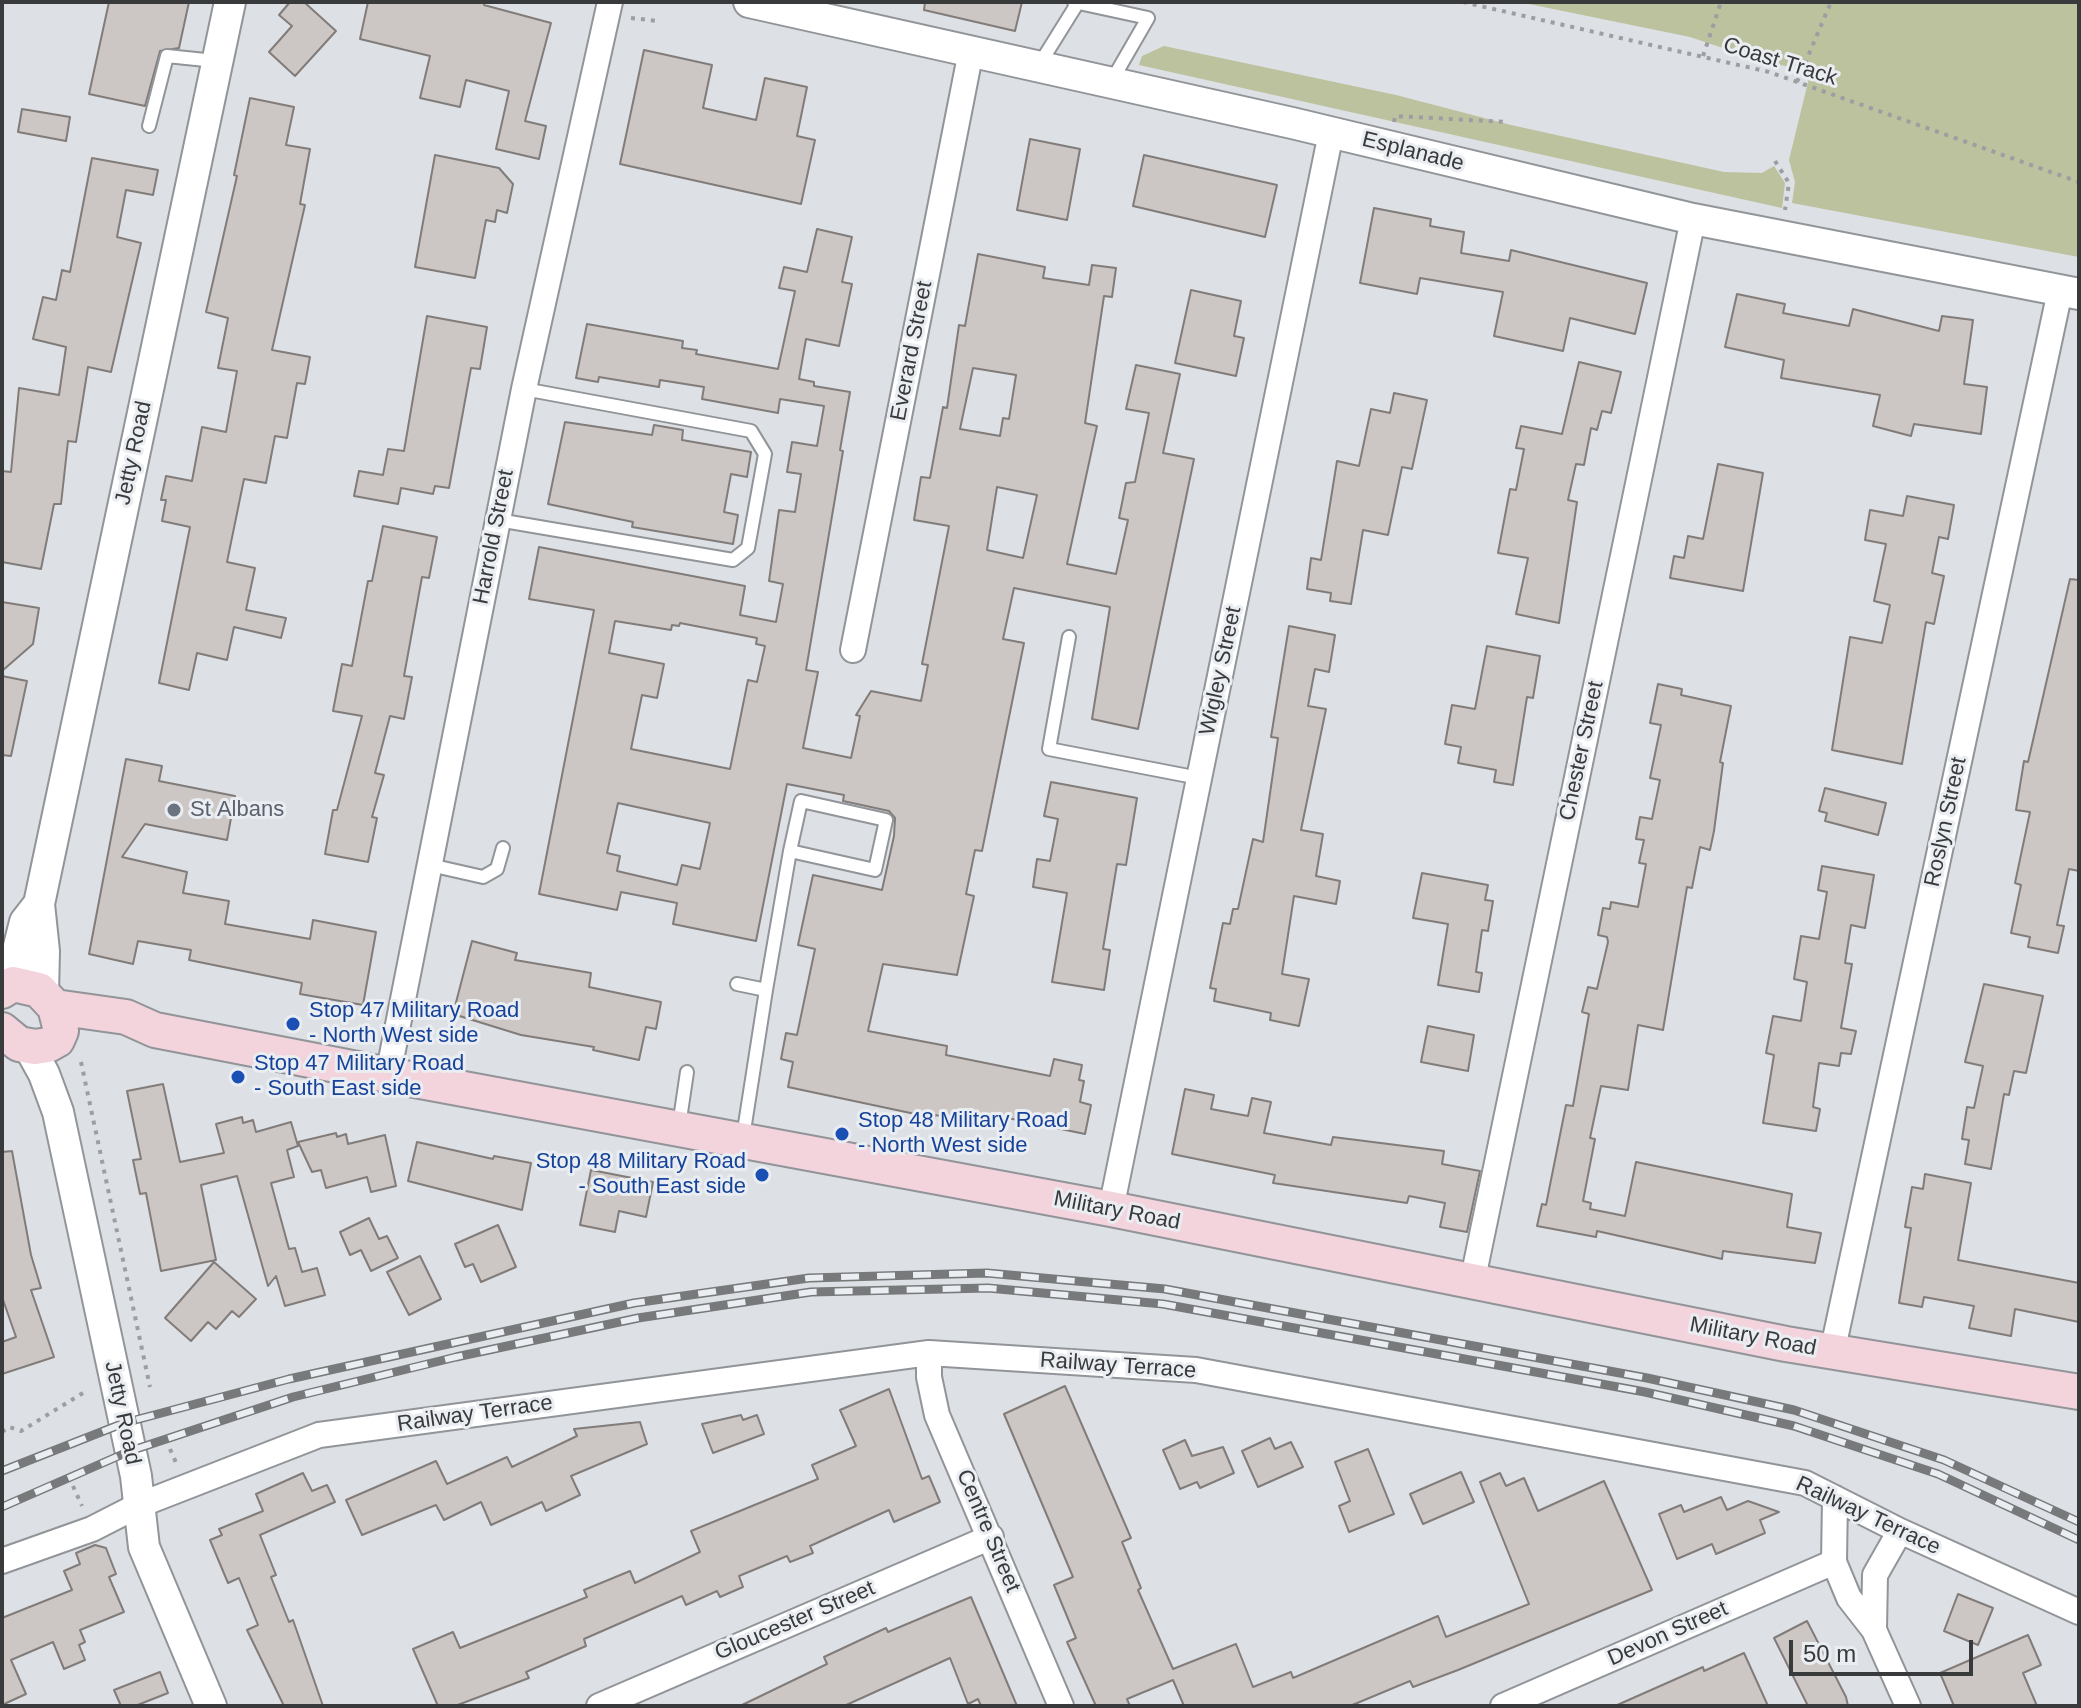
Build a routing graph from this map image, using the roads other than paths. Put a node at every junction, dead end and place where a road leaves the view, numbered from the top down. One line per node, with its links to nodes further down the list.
1 (230, 2): 6 (street, Jetty Road)
2 (749, 2): 5 (street, Esplanade)
3 (1076, 3): 7 (lane); 8 (lane)
4 (619, 10): 13 (street, Harrold Street)
5 (971, 51): 7 (street, Esplanade); 16 (street, Everard Street)
6 (217, 61): 9 (lane); 21 (street, Jetty Road)
7 (1038, 67): 8 (street, Esplanade)
8 (1111, 82): 10 (street, Esplanade)
9 (149, 126)
10 (1331, 133): 11 (street, Esplanade); 17 (street, Wigley Street)
11 (1693, 219): 12 (street, Esplanade); 31 (street, Chester Street)
12 (2070, 293): 33 (street, Roslyn Street)
13 (524, 389): 14 (street, Harrold Street); 14 (lane)
14 (498, 520): 20 (street, Harrold Street)
15 (1069, 637): 17 (lane)
16 (853, 650)
17 (1199, 778): 30 (street, Wigley Street)
18 (503, 848): 20 (lane)
19 (790, 851): 19 (lane); 24 (lane)
20 (430, 865): 27 (street, Harrold Street)
21 (39, 904): 23 (street, Jetty Road); 25 (street, Jetty Road)
22 (737, 984): 24 (lane)
23 (5, 988): 25 (main road, Military Road)
24 (766, 990): 29 (lane)
25 (46, 1030): 27 (main road, Military Road); 36 (street, Jetty Road)
26 (687, 1072): 28 (lane)
27 (388, 1075): 28 (main road, Military Road)
28 (679, 1129): 29 (main road, Military Road)
29 (743, 1140): 30 (main road, Military Road)
30 (1111, 1209): 31 (main road, Military Road)
31 (1472, 1283): 33 (main road, Military Road)
32 (929, 1353): 35 (street, Railway Terrace); 36 (street, Railway Terrace); 38 (street, Centre Street)
33 (1832, 1353): 34 (main road, Military Road)
34 (2079, 1392)
35 (1835, 1498): 37 (street, Railway Terrace); 40 (street)
36 (137, 1506): 39 (street, Railway Terrace); 43 (street, Jetty Road)
37 (1900, 1531): 41 (street, Railway Terrace); 42 (street)
38 (991, 1537): 44 (street, Gloucester Street); 45 (street, Centre Street)
39 (2, 1561)
40 (1834, 1562): 42 (street); 46 (street, Devon Street)
41 (2079, 1612)
42 (1874, 1630): 47 (street)
43 (211, 1706)
44 (599, 1706)
45 (1061, 1706)
46 (1503, 1706)
47 (1908, 1706)

